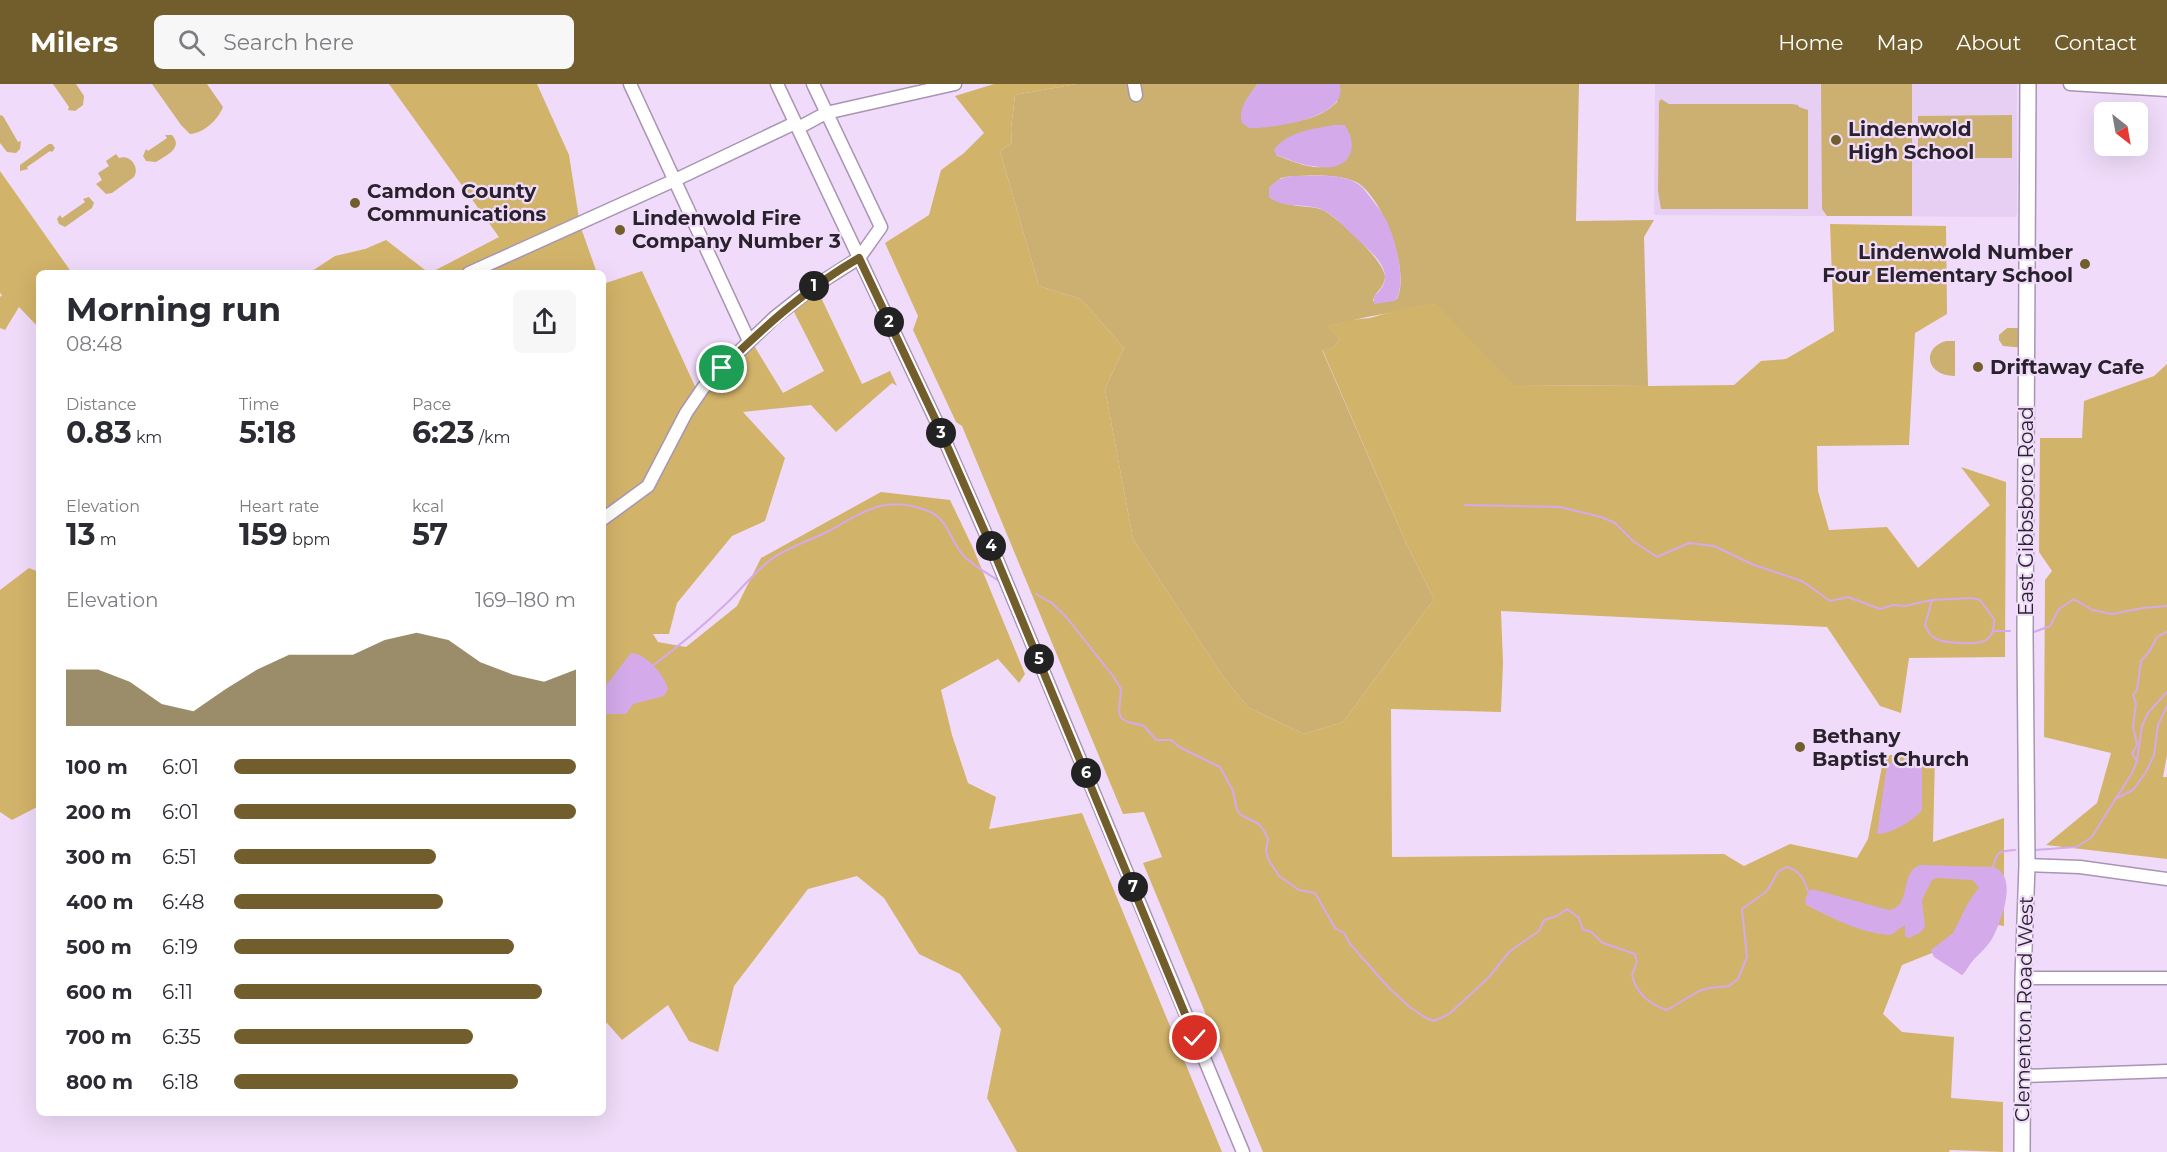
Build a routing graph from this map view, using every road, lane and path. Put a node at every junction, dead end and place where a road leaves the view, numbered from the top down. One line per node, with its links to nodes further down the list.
1 (630, 84): 10 (street)
2 (777, 84): 9 (street)
3 (813, 84): 8 (street)
4 (955, 84): 8 (street)
5 (2028, 84): 15 (main road, East Gibbsboro Road)
6 (2070, 84): 7 (street)
7 (2167, 90)
8 (826, 113): 9 (street); 11 (street)
9 (796, 125): 10 (street); 11 (street)
10 (675, 180): 12 (street); 13 (street)
11 (859, 258): 13 (street); 21 (street)
12 (476, 270)
13 (749, 341): 14 (street)
14 (606, 517)
15 (2027, 865): 16 (street); 17 (main road, Clementon Road West)
16 (2167, 879)
17 (2023, 978): 18 (street); 20 (main road, Clementon Road West)
18 (2167, 978)
19 (2167, 1071): 20 (street)
20 (2023, 1076): 22 (main road, Clementon Road West)
21 (1243, 1152)
22 (2022, 1152)

